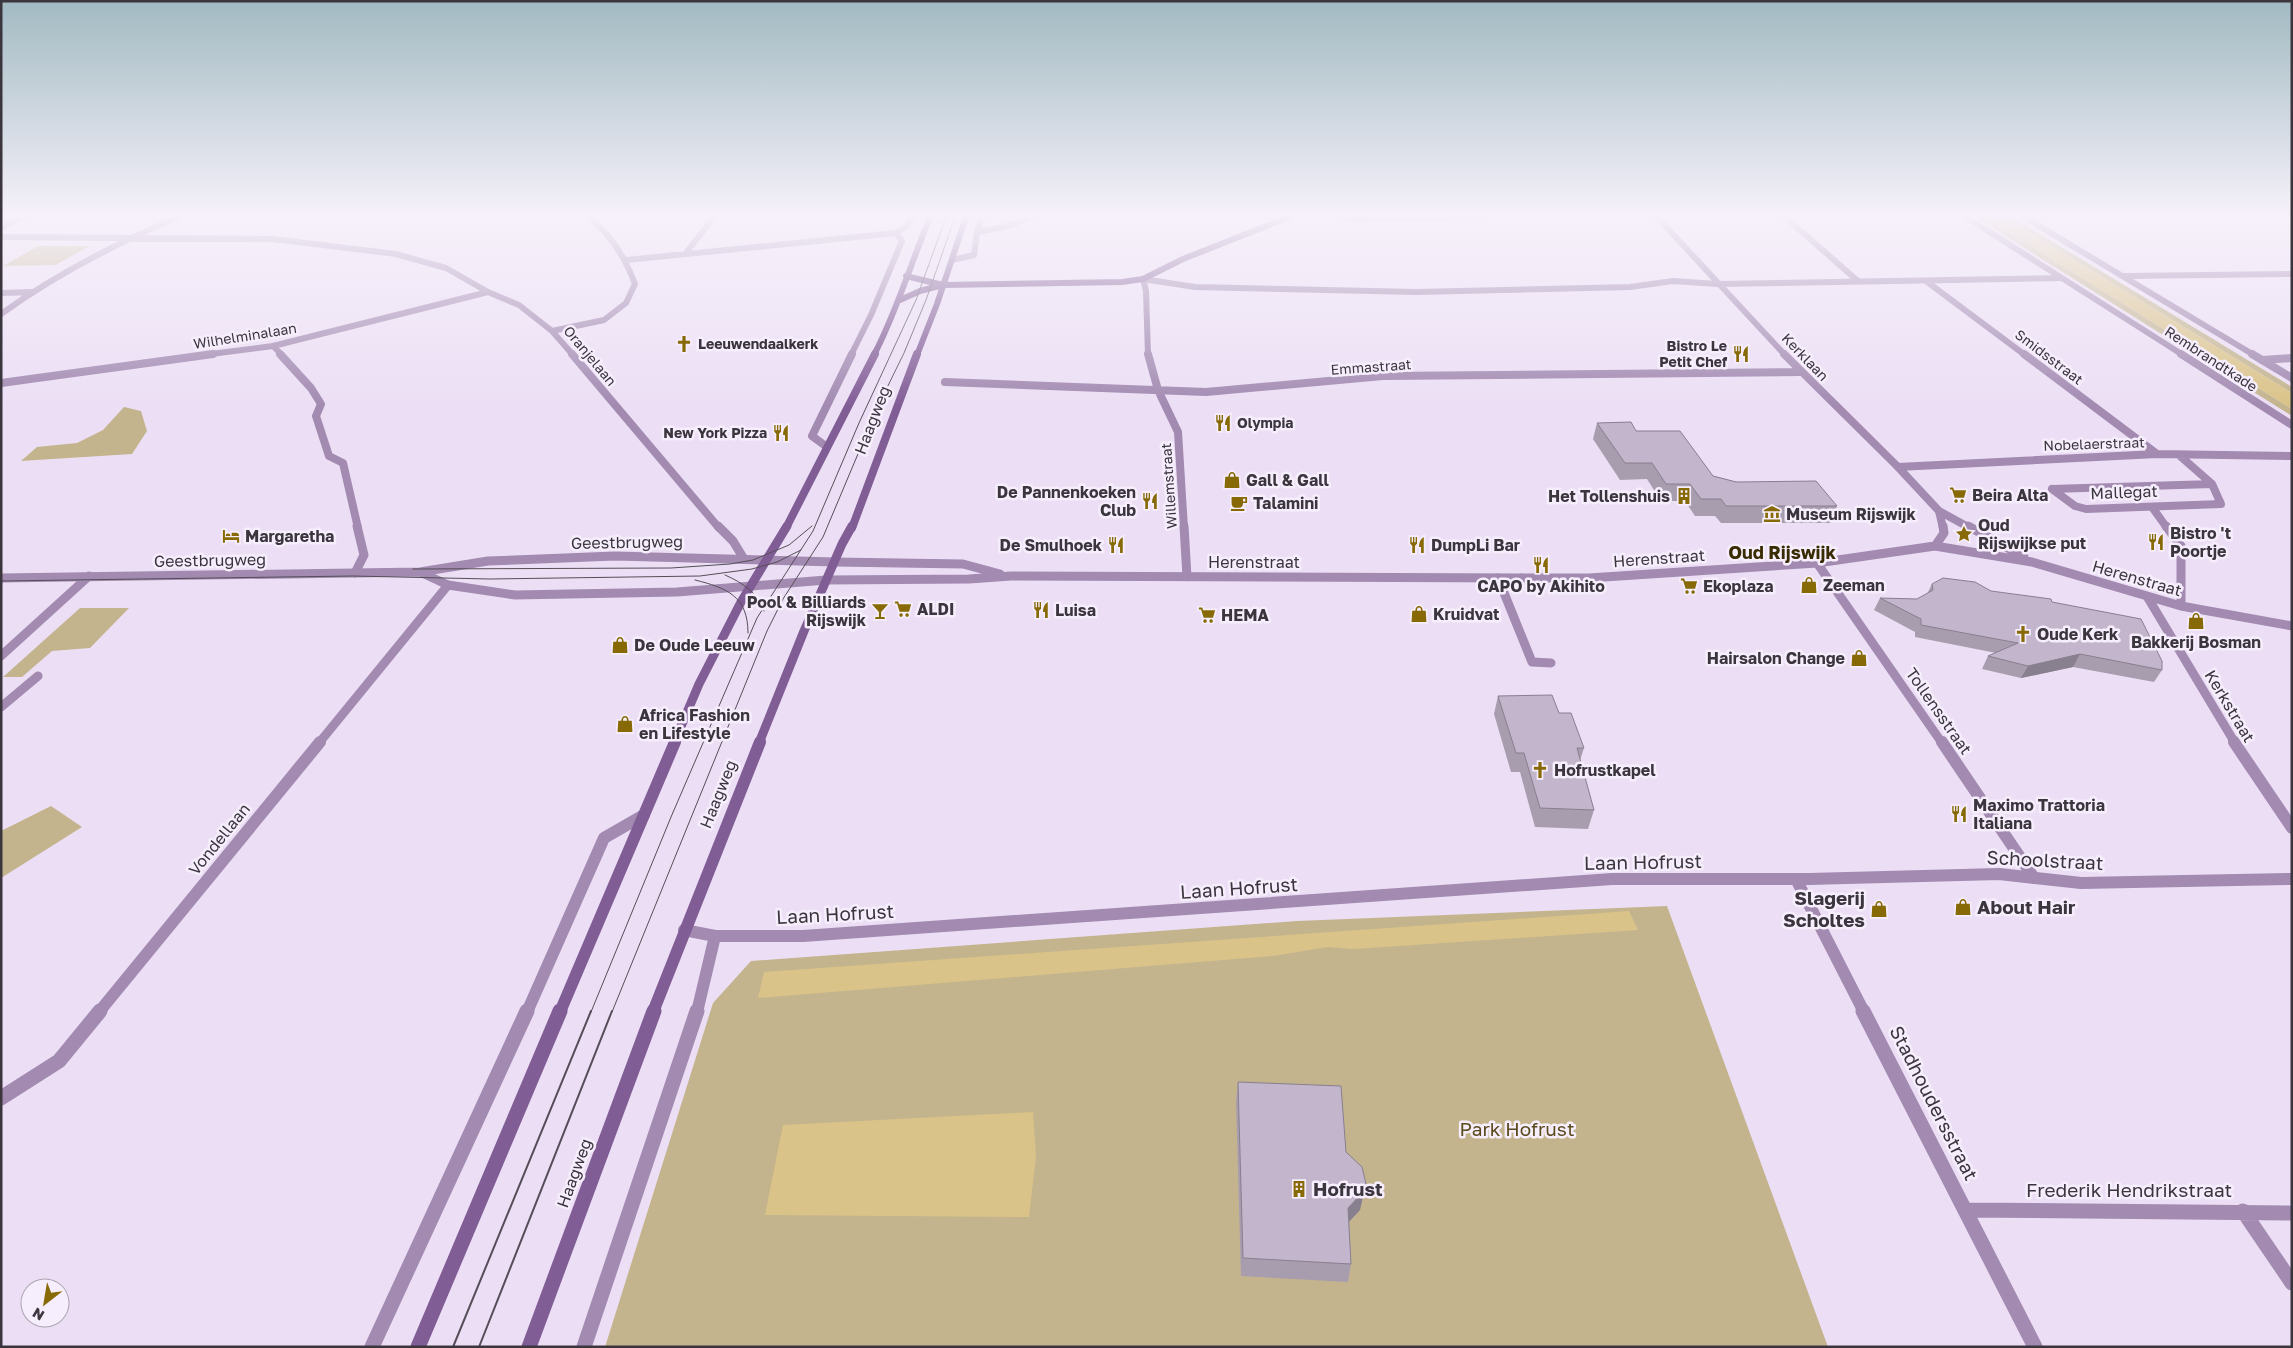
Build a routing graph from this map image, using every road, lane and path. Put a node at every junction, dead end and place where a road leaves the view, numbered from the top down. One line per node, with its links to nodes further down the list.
1 (1143, 279): 33 (street, Willemstraat)
2 (55, 280): 21 (street)
3 (467, 280): 22 (street, Oranjelaan)
4 (633, 280): 25 (street)
5 (886, 280): 35 (street, Haagweg)
6 (905, 280): 23 (main road, Haagweg)
7 (922, 280): 19 (main road)
8 (945, 280): 19 (main road, Haagweg)
9 (1137, 280): 19 (main road)
10 (1149, 280): 18 (street)
11 (1712, 280): 18 (street, Kerklaan)
12 (1856, 280): 17 (street)
13 (1926, 280): 14 (street); 17 (street); 36 (street, Smidsstraat)
14 (1932, 280)
15 (2064, 280): 34 (street, Rembrandtkade)
16 (2129, 280): 28 (street, Rembrandtkade)
17 (1858, 282): 18 (street)
18 (1716, 284): 29 (street, Kerklaan)
19 (943, 285): 23 (main road); 46 (main road, Haagweg)
20 (1, 292): 21 (street)
21 (32, 292): 24 (street)
22 (488, 292): 25 (street, Oranjelaan); 26 (street, Wilhelminalaan)
23 (900, 300): 35 (main road, Haagweg)
24 (1, 314)
25 (552, 331): 44 (street, Oranjelaan)
26 (273, 346): 32 (street, Wilhelminalaan); 50 (street)
27 (2292, 358): 28 (street)
28 (2262, 360): 30 (street, Rembrandtkade)
29 (1800, 372): 33 (street, Emmastraat); 39 (street, Kerklaan)
30 (2292, 378)
31 (945, 382): 33 (street, Emmastraat)
32 (1, 383)
33 (1158, 390): 53 (street, Willemstraat)
34 (2292, 426)
35 (827, 447): 45 (main road, Haagweg)
36 (2158, 454): 37 (street, Nobelaerstraat); 39 (street, Nobelaerstraat)
37 (2179, 455): 38 (street, Nobelaerstraat); 40 (street)
38 (2292, 456)
39 (1898, 468): 42 (street, Kerklaan)
40 (2212, 484): 41 (street, Mallegat); 41 (street, Mallegat)
41 (2152, 507): 60 (street)
42 (1939, 511): 43 (street); 47 (street, Kerklaan)
43 (1935, 546): 47 (street, Herenstraat); 48 (street, Herenstraat)
44 (744, 559): 45 (street, Geestbrugweg); 49 (street, Geestbrugweg)
45 (768, 560): 46 (street, Geestbrugweg); 57 (main road, Haagweg)
46 (835, 562): 52 (street, Herenstraat); 56 (main road, Haagweg)
47 (2032, 562): 59 (street, Herenstraat)
48 (1818, 563): 55 (street, Herenstraat); 68 (street, Tollensstraat)
49 (420, 572): 50 (street, Geestbrugweg); 58 (street, Geestbrugweg)
50 (355, 573): 51 (street, Geestbrugweg)
51 (89, 576): 54 (street, Geestbrugweg); 62 (street)
52 (1011, 576): 53 (street, Herenstraat); 56 (street, Herenstraat)
53 (1187, 577): 55 (street, Herenstraat)
54 (1, 578)
55 (1498, 578): 63 (street)
56 (826, 580): 57 (street, Geestbrugweg); 71 (main road, Haagweg)
57 (753, 585): 58 (street, Geestbrugweg); 66 (main road, Haagweg)
58 (448, 586): 73 (street, Vondellaan)
59 (2148, 598): 60 (street, Herenstraat); 67 (street, Kerkstraat)
60 (2181, 606): 61 (street, Herenstraat)
61 (2292, 626)
62 (1, 656)
63 (1551, 663)
64 (38, 676): 65 (street)
65 (1, 707)
66 (644, 815): 78 (street); 79 (main road, Haagweg)
67 (2292, 828)
68 (2034, 878): 69 (street, Schoolstraat); 70 (street, Schoolstraat)
69 (1796, 879): 72 (street, Laan Hofrust); 74 (street, Stadhoudersstraat)
70 (2292, 879)
71 (684, 930): 72 (street, Laan Hofrust); 80 (main road, Haagweg)
72 (715, 936): 81 (street)
73 (1, 1098)
74 (1967, 1210): 75 (street, Frederik Hendrikstraat); 82 (street, Stadhoudersstraat)
75 (2243, 1211): 76 (street, Frederik Hendrikstraat); 77 (street)
76 (2292, 1213)
77 (2292, 1283)
78 (372, 1347)
79 (418, 1347)
80 (529, 1347)
81 (584, 1347)
82 (2035, 1347)

